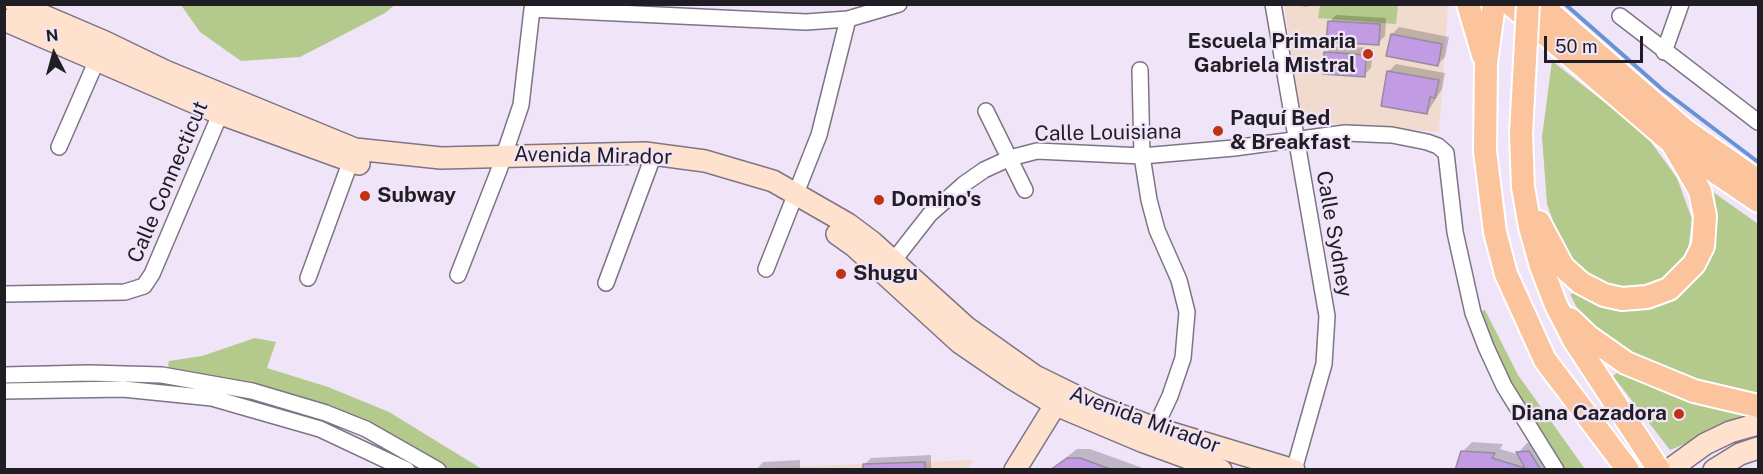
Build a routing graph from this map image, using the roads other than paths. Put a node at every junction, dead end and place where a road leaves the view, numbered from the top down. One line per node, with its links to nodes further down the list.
1 (16, 4): 13 (main road, Avenida Mirador)
2 (900, 4): 11 (street)
3 (1273, 4): 20 (street, Calle Sydney)
4 (1468, 4): 15 (main road)
5 (1510, 4): 21 (main road)
6 (1528, 4): 29 (main road, bridge)
7 (1540, 4): 28 (main road)
8 (1681, 4): 14 (street)
9 (1492, 15): 15 (main road)
10 (1620, 16): 14 (street)
11 (848, 19): 27 (street); 31 (street)
12 (4, 20): 13 (main road, Avenida Mirador)
13 (100, 51): 17 (main road, Avenida Mirador); 22 (street)
14 (1664, 52): 19 (street)
15 (1486, 63): 57 (main road)
16 (1140, 70): 24 (street)
17 (224, 105): 23 (main road, Avenida Mirador); 38 (street, Calle Connecticut)
18 (986, 111): 25 (street)
19 (1758, 122)
20 (1295, 140): 24 (street, Calle Louisiana); 51 (street, Calle Sydney); 56 (street, Calle Louisiana)
21 (1672, 143): 29 (main road); 32 (main road)
22 (59, 147)
23 (352, 156): 27 (main road, Avenida Mirador); 36 (street)
24 (1142, 156): 25 (street, Calle Louisiana); 48 (street)
25 (1010, 158): 30 (street); 33 (street, Calle Louisiana)
26 (651, 160): 27 (main road, Avenida Mirador); 31 (main road, Avenida Mirador); 37 (street)
27 (502, 163): 35 (street)
28 (1758, 181)
29 (1522, 187): 39 (main road)
30 (1026, 190)
31 (794, 198): 33 (main road, Avenida Mirador); 34 (street)
32 (1758, 201)
33 (889, 267): 44 (main road, Avenida Mirador)
34 (766, 269)
35 (458, 275)
36 (308, 278)
37 (606, 283)
38 (4, 294)
39 (1556, 305): 45 (main road); 58 (main road)
40 (88, 373): 41 (street); 42 (street); 46 (street)
41 (4, 375)
42 (89, 388): 43 (street); 49 (street)
43 (4, 391)
44 (1060, 398): 48 (main road, Avenida Mirador); 54 (main road); 55 (main road, Avenida Mirador)
45 (1758, 406)
46 (326, 412): 49 (street); 53 (street)
47 (1758, 424): 59 (main road)
48 (1155, 428): 51 (main road, Avenida Mirador)
49 (320, 429): 52 (street)
50 (1758, 448): 60 (main road)
51 (1294, 469)
52 (407, 470)
53 (438, 470)
54 (1015, 470)
55 (1221, 470)
56 (1556, 470)
57 (1628, 470)
58 (1659, 470)
59 (1669, 470)
60 (1714, 470)

